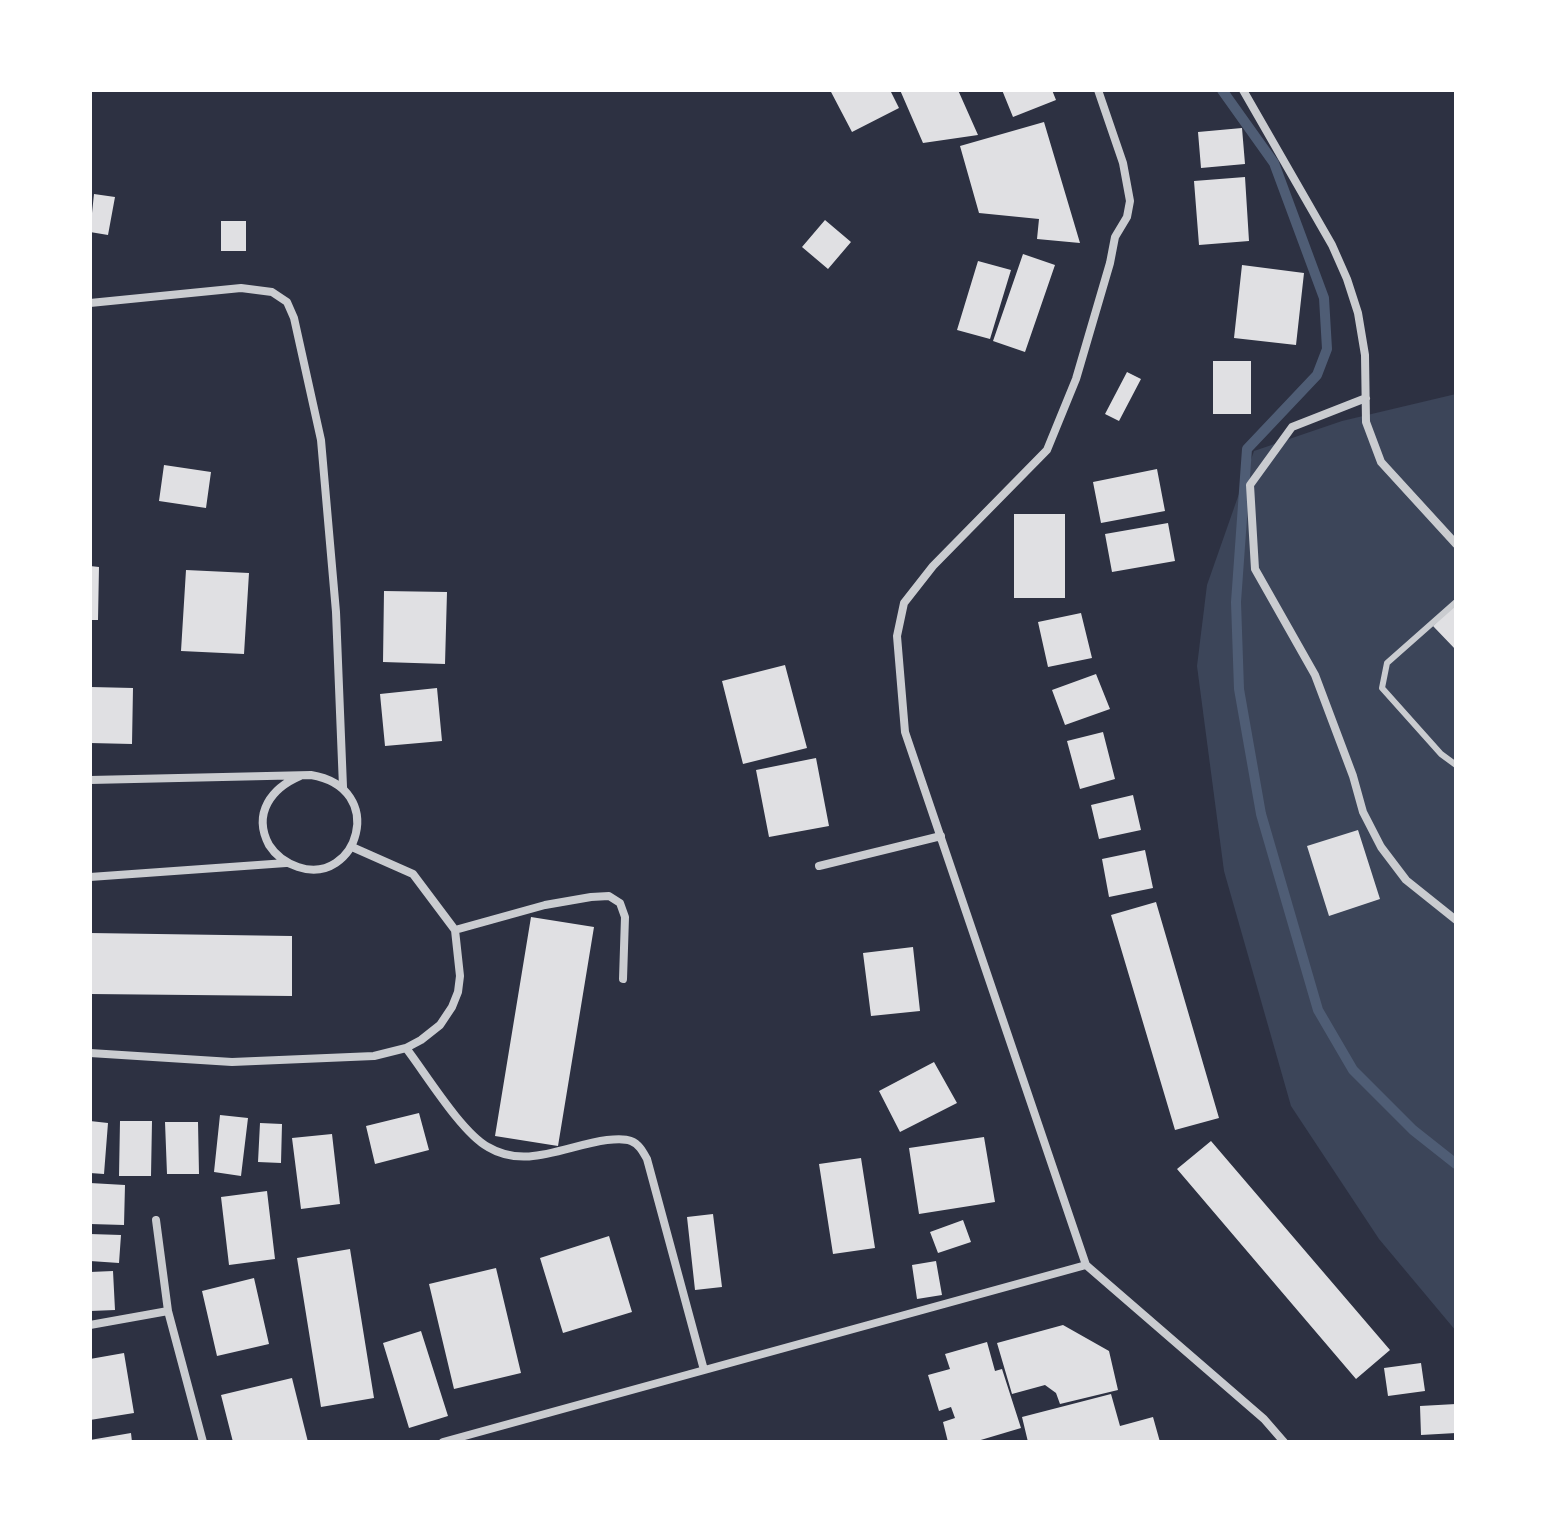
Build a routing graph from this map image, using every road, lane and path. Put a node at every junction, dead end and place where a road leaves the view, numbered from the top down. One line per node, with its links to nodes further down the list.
1 (1098, 90): 11 (street)
2 (1243, 90): 4 (street)
3 (90, 303): 10 (street)
4 (1366, 398): 5 (street); 16 (street)
5 (1456, 544)
6 (1456, 602): 7 (lane)
7 (1456, 765)
8 (300, 776): 9 (street); 10 (street); 13 (street)
9 (90, 780)
10 (343, 787): 12 (street)
11 (941, 836): 14 (street); 22 (street)
12 (352, 847): 13 (street); 17 (street)
13 (286, 863): 15 (street)
14 (819, 866)
15 (90, 877)
16 (1456, 920)
17 (455, 930): 18 (street); 19 (street)
18 (623, 979)
19 (406, 1048): 20 (street); 25 (street)
20 (90, 1053)
21 (156, 1220): 23 (street)
22 (1086, 1265): 25 (street); 28 (street)
23 (168, 1311): 24 (street); 26 (street)
24 (90, 1325)
25 (704, 1370): 27 (street)
26 (203, 1442)
27 (443, 1442)
28 (1284, 1442)

